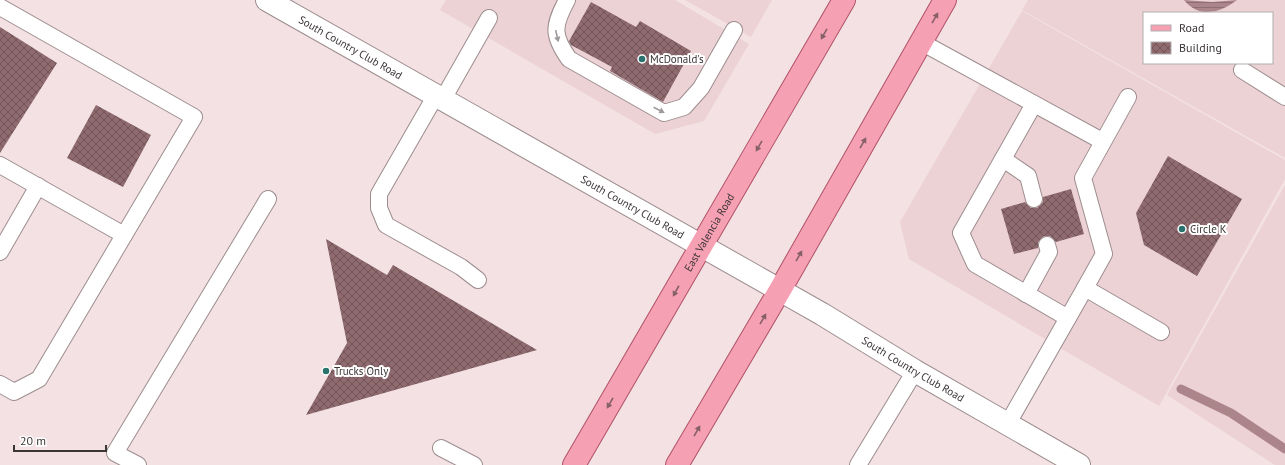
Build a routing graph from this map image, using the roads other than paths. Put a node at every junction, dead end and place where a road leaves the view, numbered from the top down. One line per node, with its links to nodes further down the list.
1 (267, 0): 10 (street, South Country Club Road)
2 (567, 0): 7 (lane, one-way to 7)
3 (844, 0): 21 (main road, East Valencia Road, one-way to 21)
4 (945, 0): 8 (main road, one-way to 4)
5 (0, 7): 20 (lane)
6 (489, 18): 10 (lane)
7 (734, 30)
8 (921, 42): 13 (lane); 26 (main road, one-way to 8)
9 (1242, 70): 12 (lane)
10 (440, 97): 21 (street, South Country Club Road); 24 (lane)
11 (1128, 97): 14 (lane)
12 (1285, 97)
13 (1034, 104): 14 (lane); 15 (lane)
14 (1102, 142): 25 (lane)
15 (1003, 159): 19 (lane); 27 (lane)
16 (0, 165): 17 (lane)
17 (38, 186): 20 (lane); 23 (lane)
18 (268, 199): 34 (lane)
19 (1034, 199)
20 (124, 235): 31 (lane)
21 (702, 245): 26 (street, South Country Club Road); 36 (main road, East Valencia Road, one-way to 36)
22 (1047, 245): 27 (lane)
23 (0, 252)
24 (478, 280)
25 (1085, 288): 28 (lane); 29 (lane)
26 (780, 290): 30 (street, South Country Club Road); 37 (main road, one-way to 26)
27 (1026, 294): 28 (lane)
28 (1068, 318): 32 (lane)
29 (1161, 332)
30 (915, 371): 32 (street, South Country Club Road); 38 (lane)
31 (0, 384)
32 (1007, 425): 39 (street, South Country Club Road)
33 (441, 448): 35 (lane)
34 (138, 465)
35 (474, 465)
36 (574, 465)
37 (677, 465)
38 (858, 465)
39 (1079, 465)

